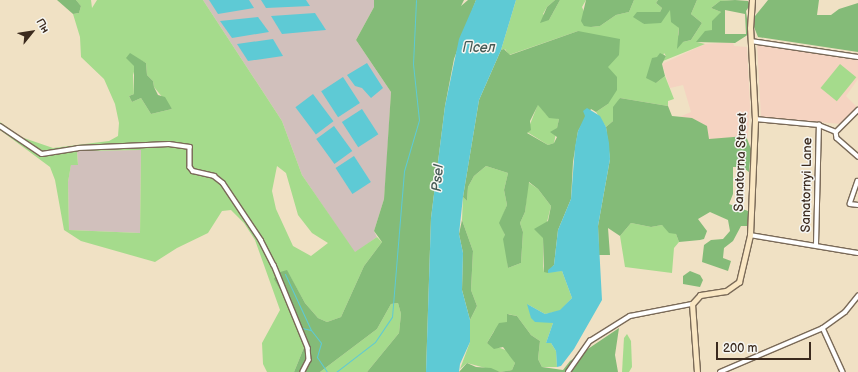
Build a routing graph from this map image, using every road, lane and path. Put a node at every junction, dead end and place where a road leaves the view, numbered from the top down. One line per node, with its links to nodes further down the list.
1 (752, 0): 2 (main road, Sanatorna Street)
2 (751, 41): 3 (street); 5 (main road, Sanatorna Street)
3 (858, 57)
4 (858, 110): 8 (street)
5 (755, 119): 6 (street); 12 (main road, Sanatorna Street)
6 (818, 125): 8 (street); 13 (street, Sanatornyi Lane)
7 (0, 126): 18 (street)
8 (836, 132): 9 (street)
9 (858, 156)
10 (858, 181): 11 (street)
11 (858, 205)
12 (750, 235): 13 (street); 16 (main road, Sanatorna Street)
13 (816, 245): 14 (street)
14 (858, 253)
15 (858, 296): 17 (street)
16 (692, 304): 19 (street); 20 (main road)
17 (823, 328): 21 (street); 22 (street)
18 (303, 372)
19 (568, 372)
20 (697, 372)
21 (720, 372)
22 (843, 372)

